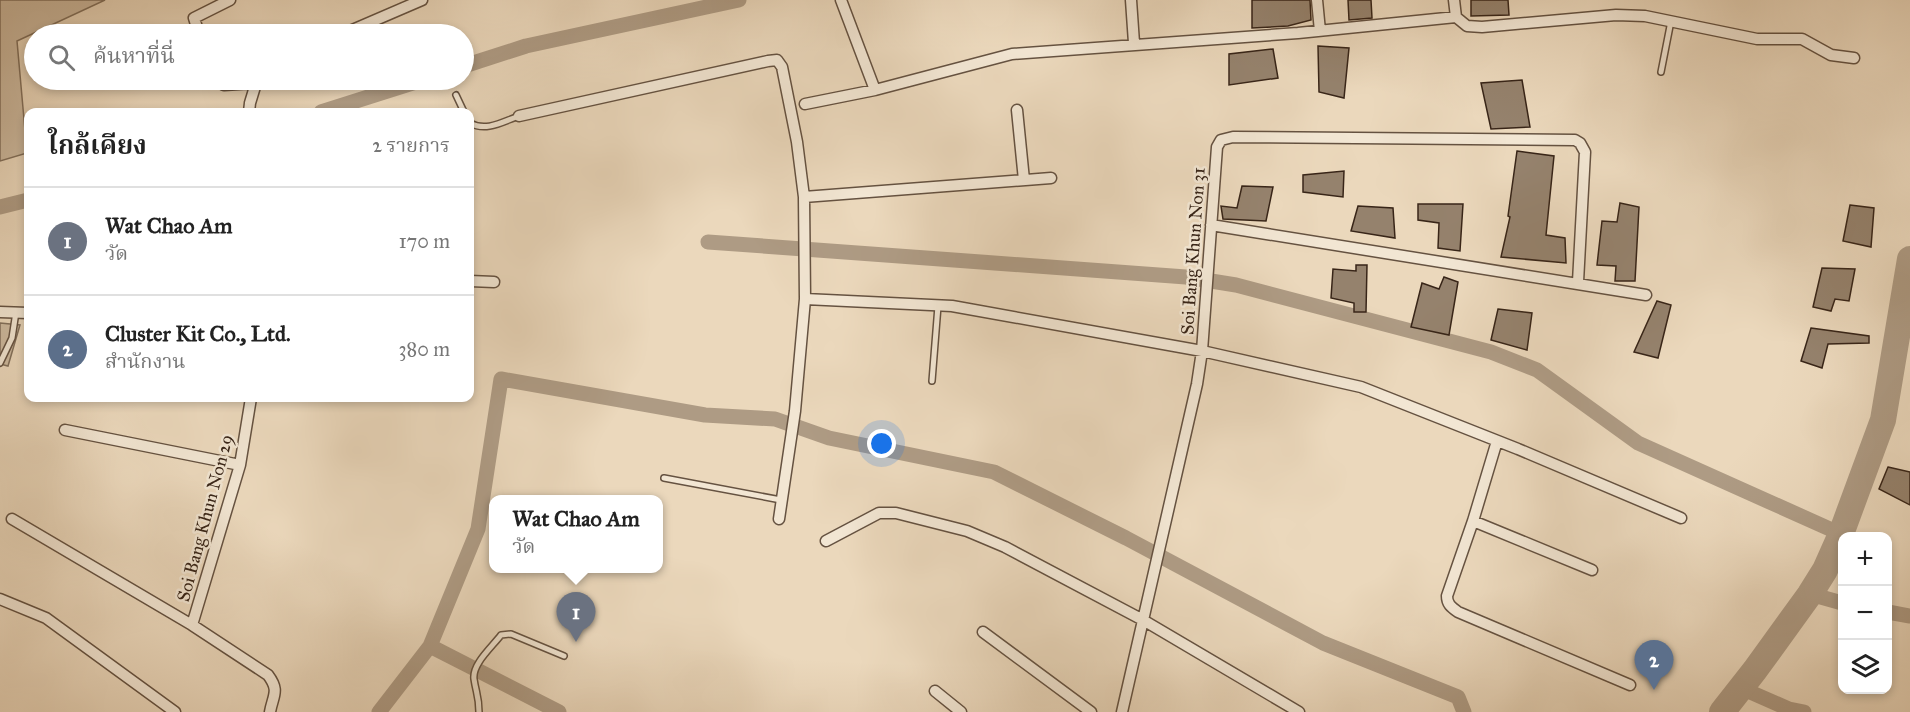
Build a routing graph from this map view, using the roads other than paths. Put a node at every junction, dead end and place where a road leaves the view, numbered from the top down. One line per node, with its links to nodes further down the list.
1 (230, 0): 9 (street)
2 (422, 0): 10 (street)
3 (841, 0): 16 (street)
4 (1131, 0): 12 (street)
5 (1317, 0): 11 (street)
6 (1454, 0): 7 (street)
7 (1456, 17): 8 (street); 11 (street)
8 (1671, 21): 13 (street); 14 (lane)
9 (196, 24)
10 (366, 24)
11 (1320, 31): 12 (street)
12 (1134, 43): 16 (street)
13 (1854, 58)
14 (1661, 72)
15 (254, 90): 19 (street)
16 (875, 90): 18 (street)
17 (456, 94): 20 (lane)
18 (805, 104)
19 (250, 108)
20 (462, 108)
21 (1017, 110): 25 (street)
22 (519, 116): 23 (lane); 26 (street)
23 (474, 126)
24 (1052, 178): 25 (street)
25 (1024, 180): 26 (street)
26 (804, 197): 32 (street)
27 (1211, 225): 30 (street); 30 (street, Soi Bang Khun Non 31); 37 (street, Soi Bang Khun Non 31)
28 (474, 281): 29 (street)
29 (494, 282)
30 (1578, 282): 31 (street)
31 (1646, 295)
32 (805, 299): 33 (street); 45 (street)
33 (939, 306): 37 (street); 39 (lane)
34 (0, 312): 35 (street)
35 (16, 312): 36 (street); 38 (lane)
36 (24, 313)
37 (1202, 351): 42 (street); 53 (street, Soi Bang Khun Non 31)
38 (0, 363)
39 (933, 381)
40 (250, 402): 43 (street, Soi Bang Khun Non 29)
41 (65, 430): 43 (street)
42 (1497, 441): 46 (street); 49 (street)
43 (240, 465): 54 (street, Soi Bang Khun Non 29)
44 (664, 478): 45 (lane)
45 (781, 500): 48 (street)
46 (1681, 518)
47 (12, 519): 54 (street)
48 (778, 519)
49 (1473, 521): 51 (street); 57 (street)
50 (826, 540): 53 (street)
51 (1592, 570)
52 (0, 599): 59 (street)
53 (1143, 620): 64 (street, Soi Bang Khun Non 31); 65 (street)
54 (192, 625): 60 (street, Soi Bang Khun Non 29)
55 (982, 632): 63 (street)
56 (564, 656): 61 (lane)
57 (1630, 685)
58 (935, 690): 62 (street)
59 (176, 712)
60 (270, 712)
61 (479, 712)
62 (961, 712)
63 (1091, 712)
64 (1122, 712)
65 (1299, 712)

